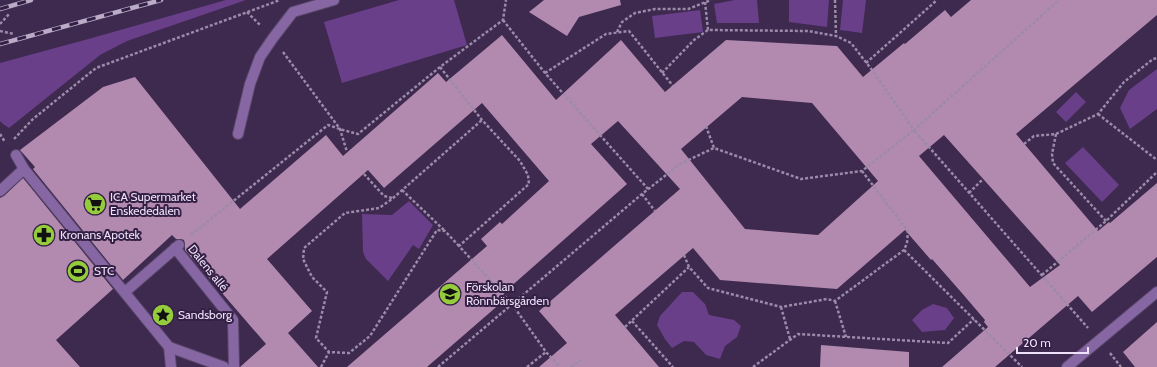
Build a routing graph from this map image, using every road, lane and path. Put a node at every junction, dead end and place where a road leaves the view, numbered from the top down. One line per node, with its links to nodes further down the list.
1 (280, 0): 32 (path)
2 (334, 0): 17 (street)
3 (506, 0): 10 (path)
4 (711, 0): 8 (path)
5 (835, 0): 16 (path)
6 (937, 0): 19 (path)
7 (1059, 0): 28 (path)
8 (705, 2): 12 (path); 14 (path)
9 (10, 13): 11 (path)
10 (503, 20): 20 (path); 21 (path)
11 (0, 24)
12 (708, 30): 16 (path); 22 (path)
13 (0, 31): 15 (path)
14 (617, 33): 21 (path); 22 (path)
15 (14, 34)
16 (836, 36): 19 (path)
17 (273, 38): 27 (path); 30 (street)
18 (1157, 58): 24 (path)
19 (866, 63): 28 (path)
20 (440, 67): 25 (path); 27 (path)
21 (545, 73): 44 (path)
22 (662, 73): 23 (path)
23 (673, 86)
24 (1098, 114): 31 (path); 38 (path)
25 (482, 120): 45 (path); 54 (path)
26 (706, 126): 35 (path)
27 (340, 129): 36 (path); 53 (path)
28 (914, 130): 40 (path); 47 (path)
29 (0, 134): 34 (path)
30 (238, 134)
31 (1056, 134): 33 (path); 51 (path)
32 (12, 140)
33 (1024, 144)
34 (7, 146)
35 (714, 148): 40 (path); 44 (path)
36 (347, 152)
37 (16, 155): 39 (street)
38 (1157, 160)
39 (24, 169): 46 (street); 59 (street)
40 (862, 171): 55 (path)
41 (1157, 172): 51 (path)
42 (364, 174): 49 (path)
43 (983, 179): 47 (path)
44 (648, 189): 48 (path)
45 (402, 190): 49 (path); 52 (path)
46 (0, 191)
47 (969, 193): 58 (path)
48 (642, 194): 50 (path); 62 (path)
49 (392, 198): 71 (path)
50 (655, 211)
51 (1106, 220): 58 (path)
52 (445, 231): 54 (path); 71 (path)
53 (177, 246): 59 (street, Dalens allé); 76 (street, Dalens allé)
54 (459, 246): 62 (path)
55 (904, 250): 61 (path); 64 (path)
56 (684, 256): 57 (path)
57 (689, 268): 63 (path); 65 (path)
58 (1042, 275): 69 (path)
59 (125, 292): 70 (street)
60 (1157, 292): 69 (street)
61 (835, 301): 63 (path); 67 (path)
62 (512, 304): 72 (path); 78 (path)
63 (781, 306): 68 (path)
64 (974, 319): 67 (path); 84 (path)
65 (632, 321): 66 (path); 82 (path)
66 (625, 327)
67 (846, 337): 68 (path)
68 (790, 339): 83 (path)
69 (1099, 341): 85 (street); 86 (path)
70 (169, 347): 74 (street); 75 (street)
71 (329, 352): 77 (path)
72 (546, 352): 79 (path); 80 (path)
73 (581, 360): 81 (path)
74 (170, 367)
75 (224, 367)
76 (234, 367)
77 (321, 367)
78 (438, 367)
79 (527, 367)
80 (560, 367)
81 (571, 367)
82 (673, 367)
83 (753, 367)
84 (1022, 367)
85 (1067, 367)
86 (1121, 367)

